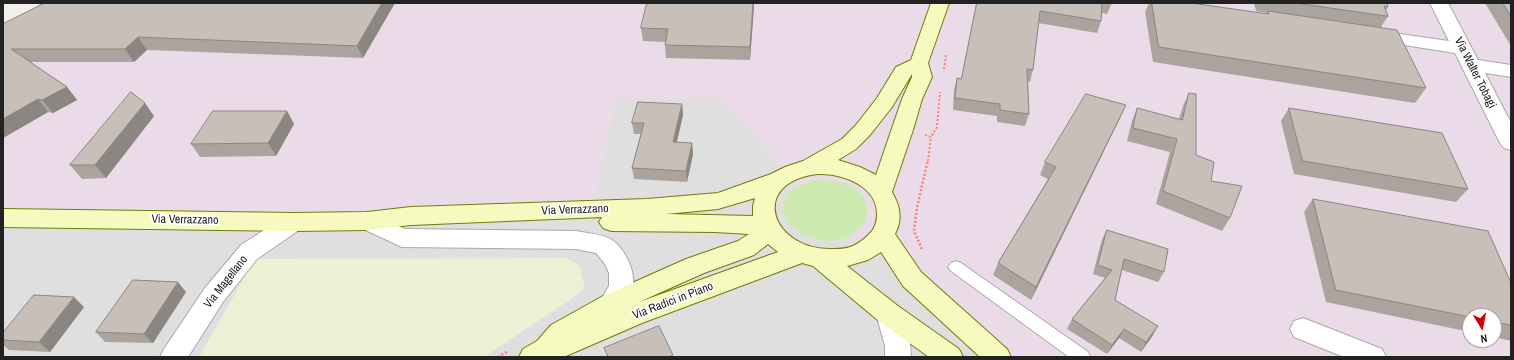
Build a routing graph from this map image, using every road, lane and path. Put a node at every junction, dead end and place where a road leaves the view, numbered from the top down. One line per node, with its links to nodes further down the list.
1 (940, 3): 5 (main road)
2 (1439, 3): 4 (street, Via Walter Tobagi)
3 (1359, 33): 4 (street)
4 (1462, 48): 6 (street, Via Walter Tobagi)
5 (919, 63): 9 (main road); 11 (main road)
6 (1470, 65): 7 (street); 8 (street, Via Walter Tobagi)
7 (1511, 71)
8 (1511, 143)
9 (809, 167): 10 (main road); 11 (main road)
10 (779, 180): 13 (main road, Via Verrazzano); 15 (main road)
11 (881, 192): 16 (main road)
12 (3, 218): 14 (main road, Via Verrazzano)
13 (367, 221): 14 (main road, Via Verrazzano); 15 (main road, Via Verrazzano); 19 (street, Via Verrazzano)
14 (294, 222): 23 (street, Via Magellano)
15 (769, 228): 17 (main road); 19 (main road, Via Radici in Piano)
16 (883, 235): 17 (main road, Via Radici in Piano); 26 (main road)
17 (810, 256): 20 (main road); 22 (main road, Via Radici in Piano)
18 (956, 266): 27 (lane)
19 (612, 302): 22 (main road, Via Radici in Piano)
20 (889, 314): 24 (street); 25 (main road)
21 (1303, 329): 28 (street)
22 (539, 353)
23 (173, 357)
24 (898, 357)
25 (950, 357)
26 (998, 357)
27 (1082, 357)
28 (1373, 357)

